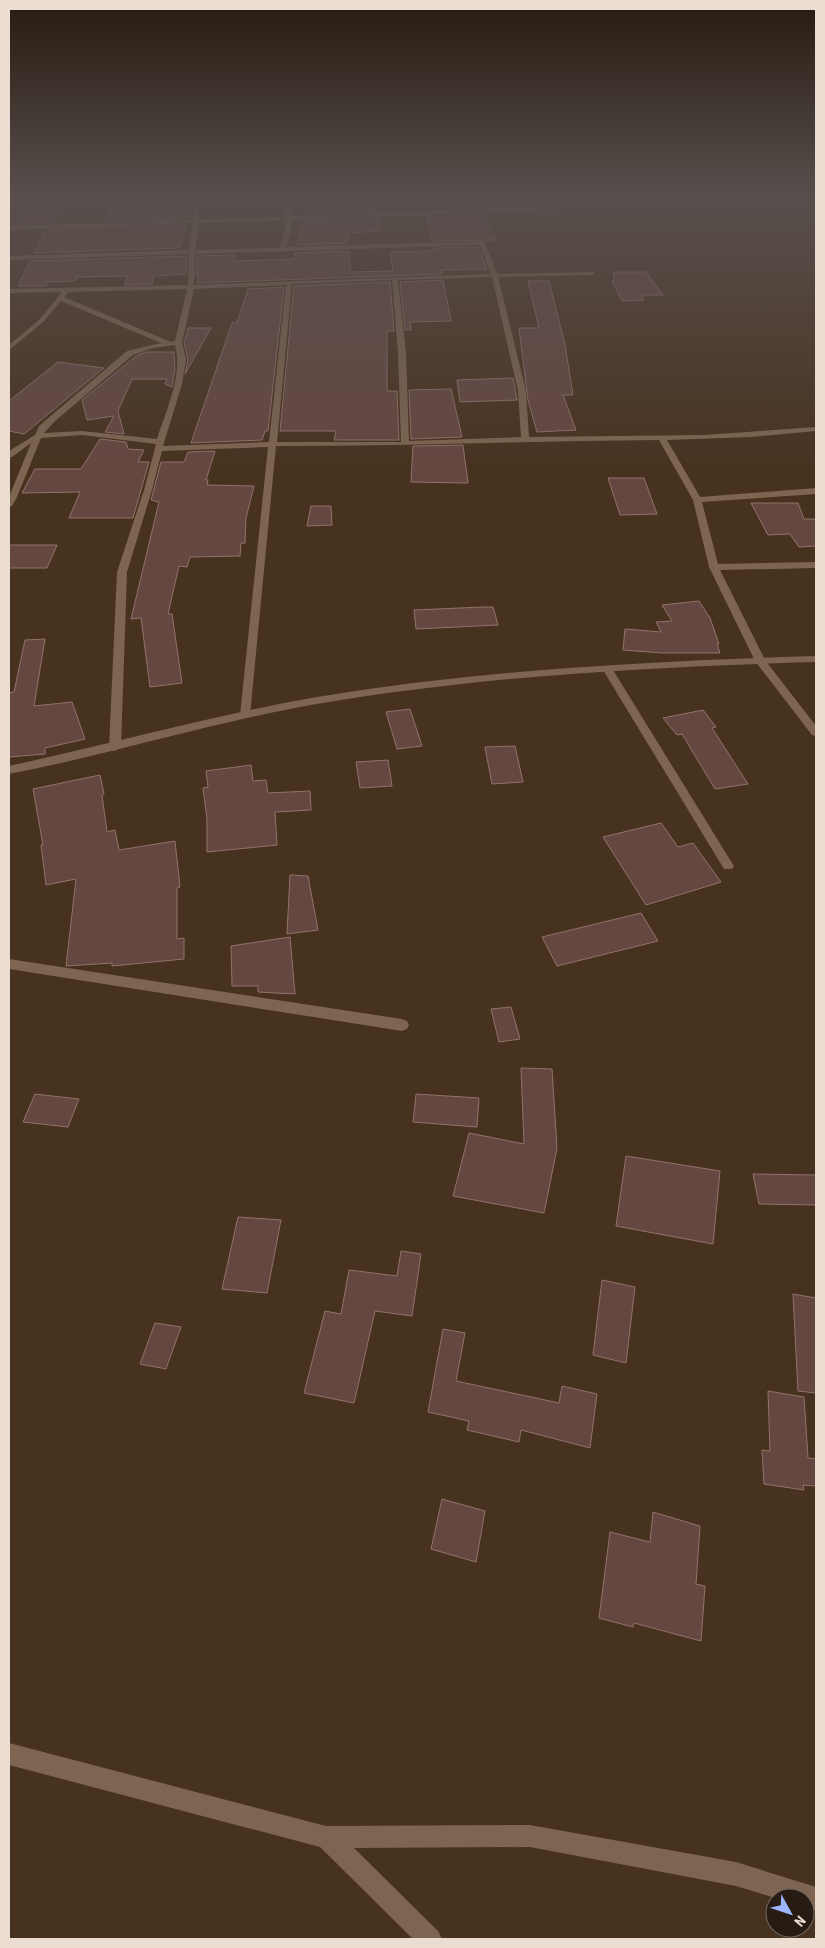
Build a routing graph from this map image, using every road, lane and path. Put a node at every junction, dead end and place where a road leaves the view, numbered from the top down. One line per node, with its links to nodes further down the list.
1 (191, 287): 9 (street)
2 (135, 288): 6 (street)
3 (288, 288): 15 (street)
4 (396, 288): 16 (street)
5 (498, 288): 14 (street)
6 (68, 289): 7 (street); 8 (street)
7 (9, 291)
8 (60, 298): 9 (street); 10 (street)
9 (174, 343): 12 (street); 17 (street)
10 (9, 348)
11 (816, 429): 13 (street)
12 (38, 436): 17 (street); 18 (street); 21 (street)
13 (661, 436): 14 (street); 20 (street)
14 (525, 439): 16 (street)
15 (272, 444): 16 (street); 17 (street); 27 (street)
16 (404, 444)
17 (160, 445): 29 (street)
18 (9, 455)
19 (816, 491): 20 (street)
20 (696, 500): 23 (street)
21 (9, 504)
22 (816, 565): 23 (street)
23 (714, 567): 25 (street)
24 (816, 659): 25 (street)
25 (760, 661): 26 (street); 28 (street)
26 (608, 670): 27 (street); 31 (street)
27 (246, 715): 29 (street)
28 (816, 733)
29 (115, 747): 30 (street)
30 (9, 770)
31 (728, 866)
32 (9, 964): 33 (street)
33 (402, 1025)
34 (9, 1754): 35 (street)
35 (326, 1837): 36 (street); 37 (street)
36 (816, 1899)
37 (430, 1939)

